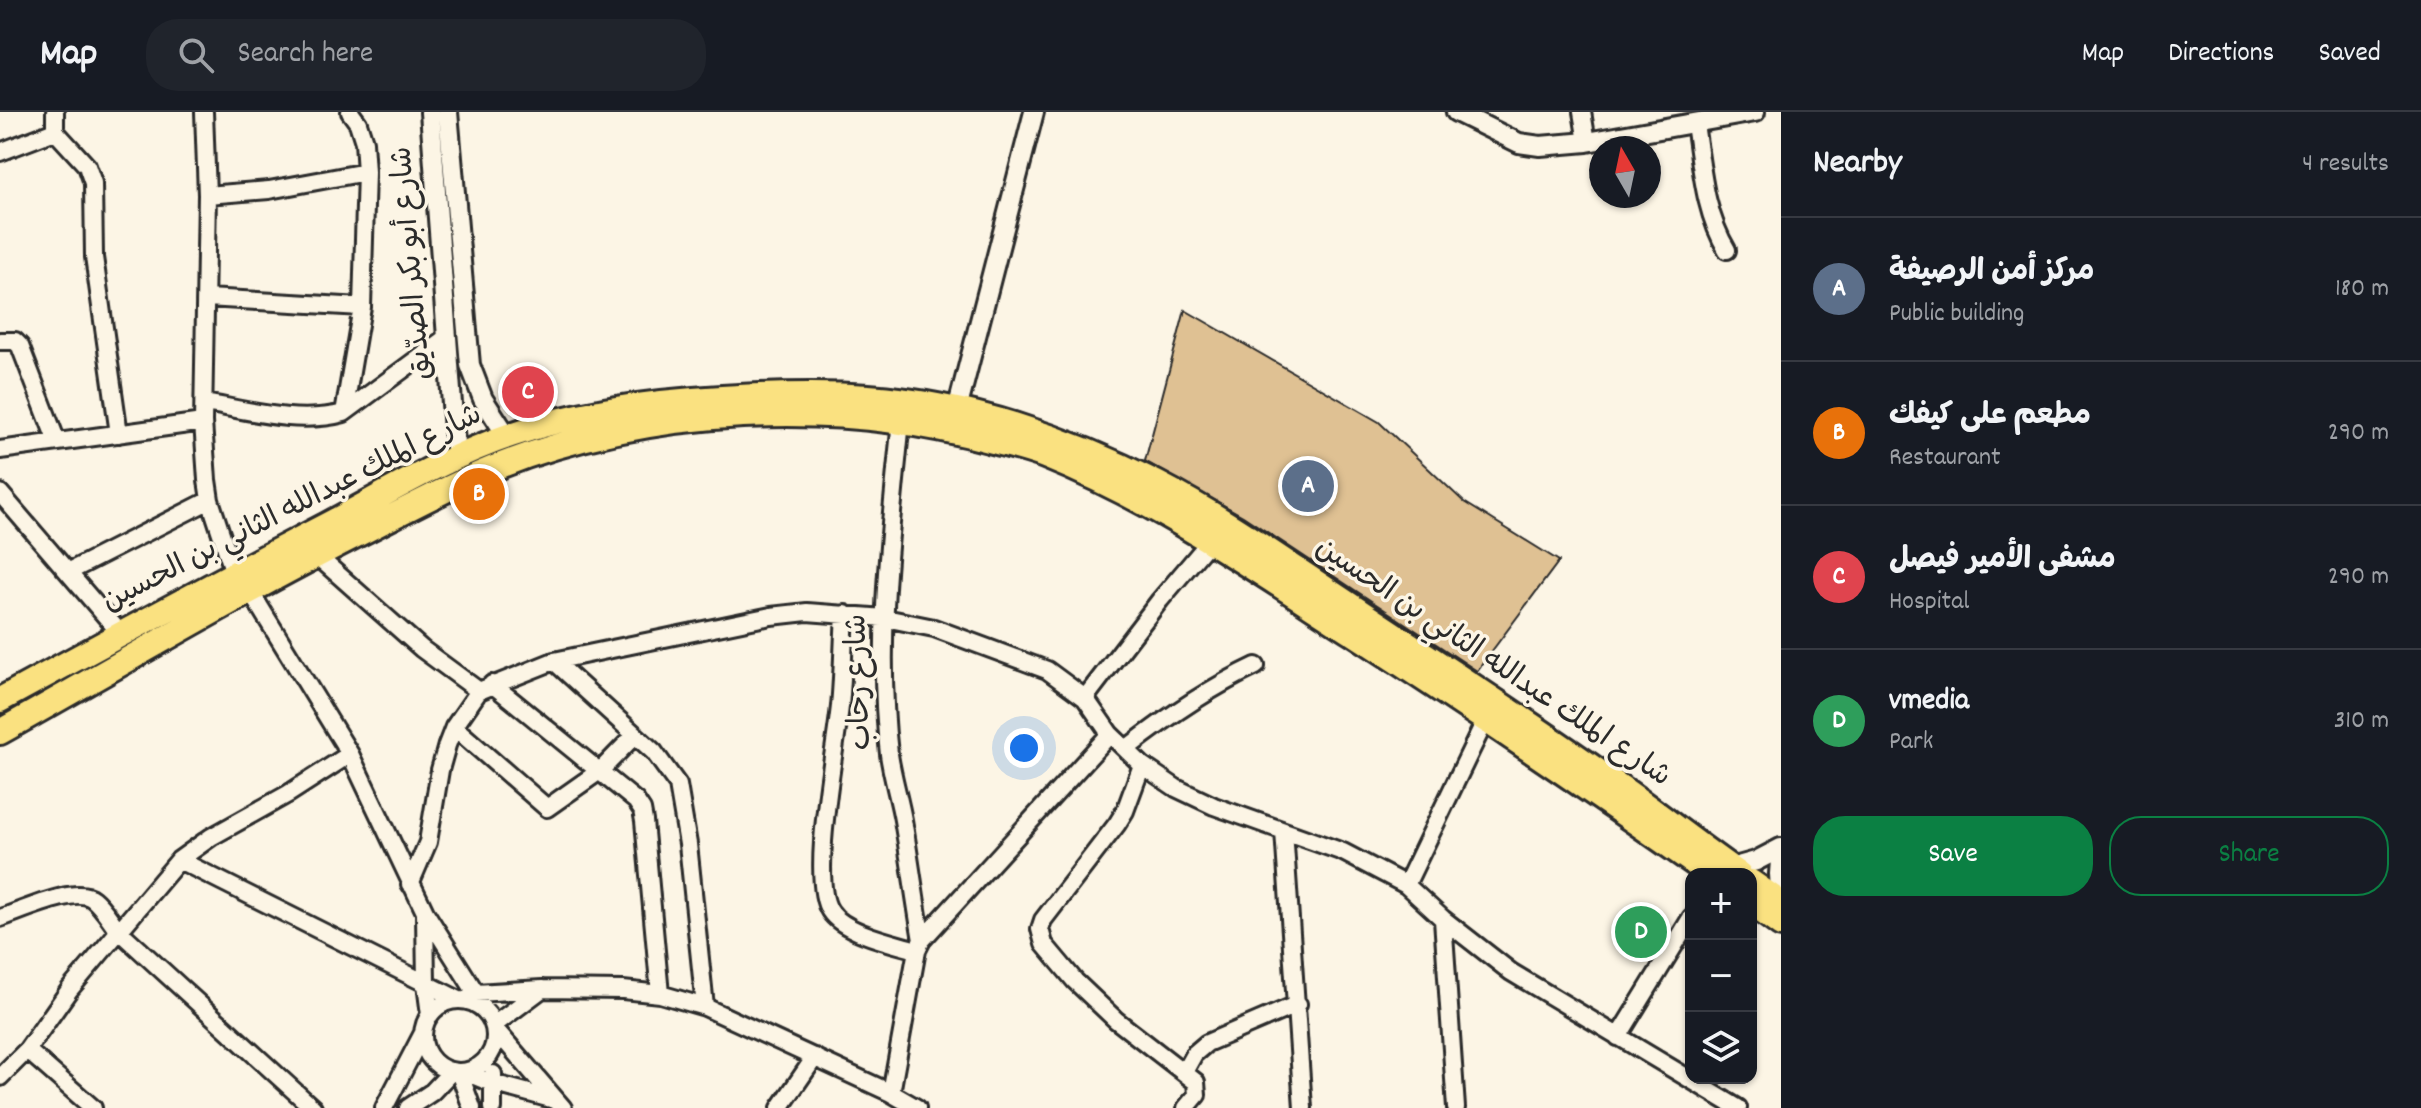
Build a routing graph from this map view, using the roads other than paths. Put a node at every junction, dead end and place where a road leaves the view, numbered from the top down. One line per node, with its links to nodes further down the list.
1 (55, 112): 11 (street)
2 (204, 112): 15 (street)
3 (350, 112): 14 (street)
4 (430, 112): 19 (street, شارع أبو بكر الصدّيق)
5 (448, 112): 28 (street, شارع أبو بكر الصدّيق)
6 (1034, 112): 22 (street)
7 (1456, 112): 12 (street)
8 (1582, 112): 12 (street)
9 (1755, 112): 10 (street)
10 (1695, 124): 12 (street); 16 (street)
11 (55, 131): 13 (street); 27 (street)
12 (1587, 142)
13 (0, 152)
14 (366, 172): 15 (street); 18 (street)
15 (207, 195): 17 (street)
16 (1727, 250)
17 (207, 298): 18 (street); 21 (street)
18 (362, 307): 23 (street)
19 (447, 337): 23 (street); 32 (street, شارع أبو بكر الصدّيق)
20 (0, 341): 29 (street)
21 (205, 403): 23 (street); 25 (street)
22 (957, 410): 26 (main road, شارع الملك عبدالله الثاني بن الحسين); 38 (main road, شارع الملك عبدالله الثاني بن الحسين)
23 (344, 413)
24 (901, 421): 31 (main road, شارع الملك عبدالله الثاني بن الحسين); 35 (main road, شارع الملك عبدالله الثاني بن الحسين); 41 (street, شارع رحاب)
25 (203, 422): 27 (street); 34 (street)
26 (533, 427): 28 (main road, شارع الملك عبدالله الثاني بن الحسين); 31 (main road)
27 (119, 434): 29 (street)
28 (507, 436): 32 (main road, شارع الملك عبدالله الثاني بن الحسين)
29 (57, 442): 30 (street)
30 (0, 450)
31 (541, 451): 36 (main road, شارع الملك عبدالله الثاني بن الحسين)
32 (456, 457): 39 (main road, شارع الملك عبدالله الثاني بن الحسين)
33 (0, 493): 37 (street)
34 (210, 500): 37 (street); 39 (street)
35 (1210, 541): 38 (main road, شارع الملك عبدالله الثاني بن الحسين); 46 (street)
36 (316, 555): 39 (main road, شارع الملك عبدالله الثاني بن الحسين); 45 (street)
37 (70, 571): 42 (street)
38 (1290, 579): 48 (main road, شارع الملك عبدالله الثاني بن الحسين); 57 (main road, شارع الملك عبدالله الثاني بن الحسين)
39 (242, 582): 42 (main road, شارع الملك عبدالله الثاني بن الحسين); 50 (main road, شارع الملك عبدالله الثاني بن الحسين); 54 (street)
40 (845, 614): 41 (street); 43 (street); 73 (street)
41 (885, 618): 46 (street); 73 (street, شارع رحاب)
42 (121, 634): 47 (main road, شارع الملك عبدالله الثاني بن الحسين)
43 (554, 661): 45 (street); 52 (street)
44 (1256, 666): 53 (street)
45 (486, 688): 49 (street); 56 (street)
46 (1085, 698): 51 (street)
47 (0, 700)
48 (1486, 719): 57 (main road, شارع الملك عبدالله الثاني بن الحسين); 63 (street)
49 (454, 727): 56 (street); 62 (street)
50 (0, 732)
51 (1110, 734): 53 (street); 73 (street)
52 (635, 735): 56 (street); 79 (street)
53 (1126, 749): 55 (street)
54 (350, 754): 59 (street); 62 (street)
55 (1142, 765): 58 (street); 88 (street)
56 (601, 770): 76 (street)
57 (1605, 788): 60 (main road, شارع الملك عبدالله الثاني بن الحسين)
58 (1284, 831): 63 (street); 78 (street)
59 (179, 860): 72 (street); 74 (street)
60 (1721, 868)
61 (1738, 868): 65 (street)
62 (410, 884): 67 (street)
63 (1406, 885): 69 (street)
64 (1757, 886): 65 (main road)
65 (1781, 903)
66 (1757, 907): 70 (main road)
67 (425, 912): 74 (street); 77 (street)
68 (0, 918): 72 (street)
69 (1443, 919): 83 (street); 103 (street)
70 (1781, 925)
71 (1685, 928): 83 (street)
72 (118, 930): 85 (street); 94 (street)
73 (920, 945): 91 (street)
74 (426, 984): 77 (street); 80 (street)
75 (542, 989): 76 (street); 77 (street); 81 (street)
76 (660, 994): 79 (street)
77 (470, 1000): 80 (street); 81 (street)
78 (1298, 1004): 88 (street); 102 (street)
79 (705, 1007): 86 (street)
80 (430, 1015): 82 (street)
81 (495, 1027): 84 (street); 92 (street)
82 (423, 1033): 87 (street); 95 (street)
83 (1618, 1037): 104 (street)
84 (494, 1047): 87 (street); 90 (street)
85 (27, 1050): 89 (street); 93 (street)
86 (815, 1057): 91 (street); 99 (street)
87 (458, 1072): 90 (street); 96 (street); 97 (street)
88 (1184, 1072): 101 (street)
89 (0, 1077)
90 (492, 1083): 92 (street); 98 (street)
91 (891, 1093): 100 (street)
92 (559, 1104)
93 (93, 1108)
94 (313, 1108)
95 (384, 1108)
96 (408, 1108)
97 (472, 1108)
98 (493, 1108)
99 (780, 1108)
100 (917, 1108)
101 (1186, 1108)
102 (1303, 1108)
103 (1456, 1108)
104 (1738, 1108)

